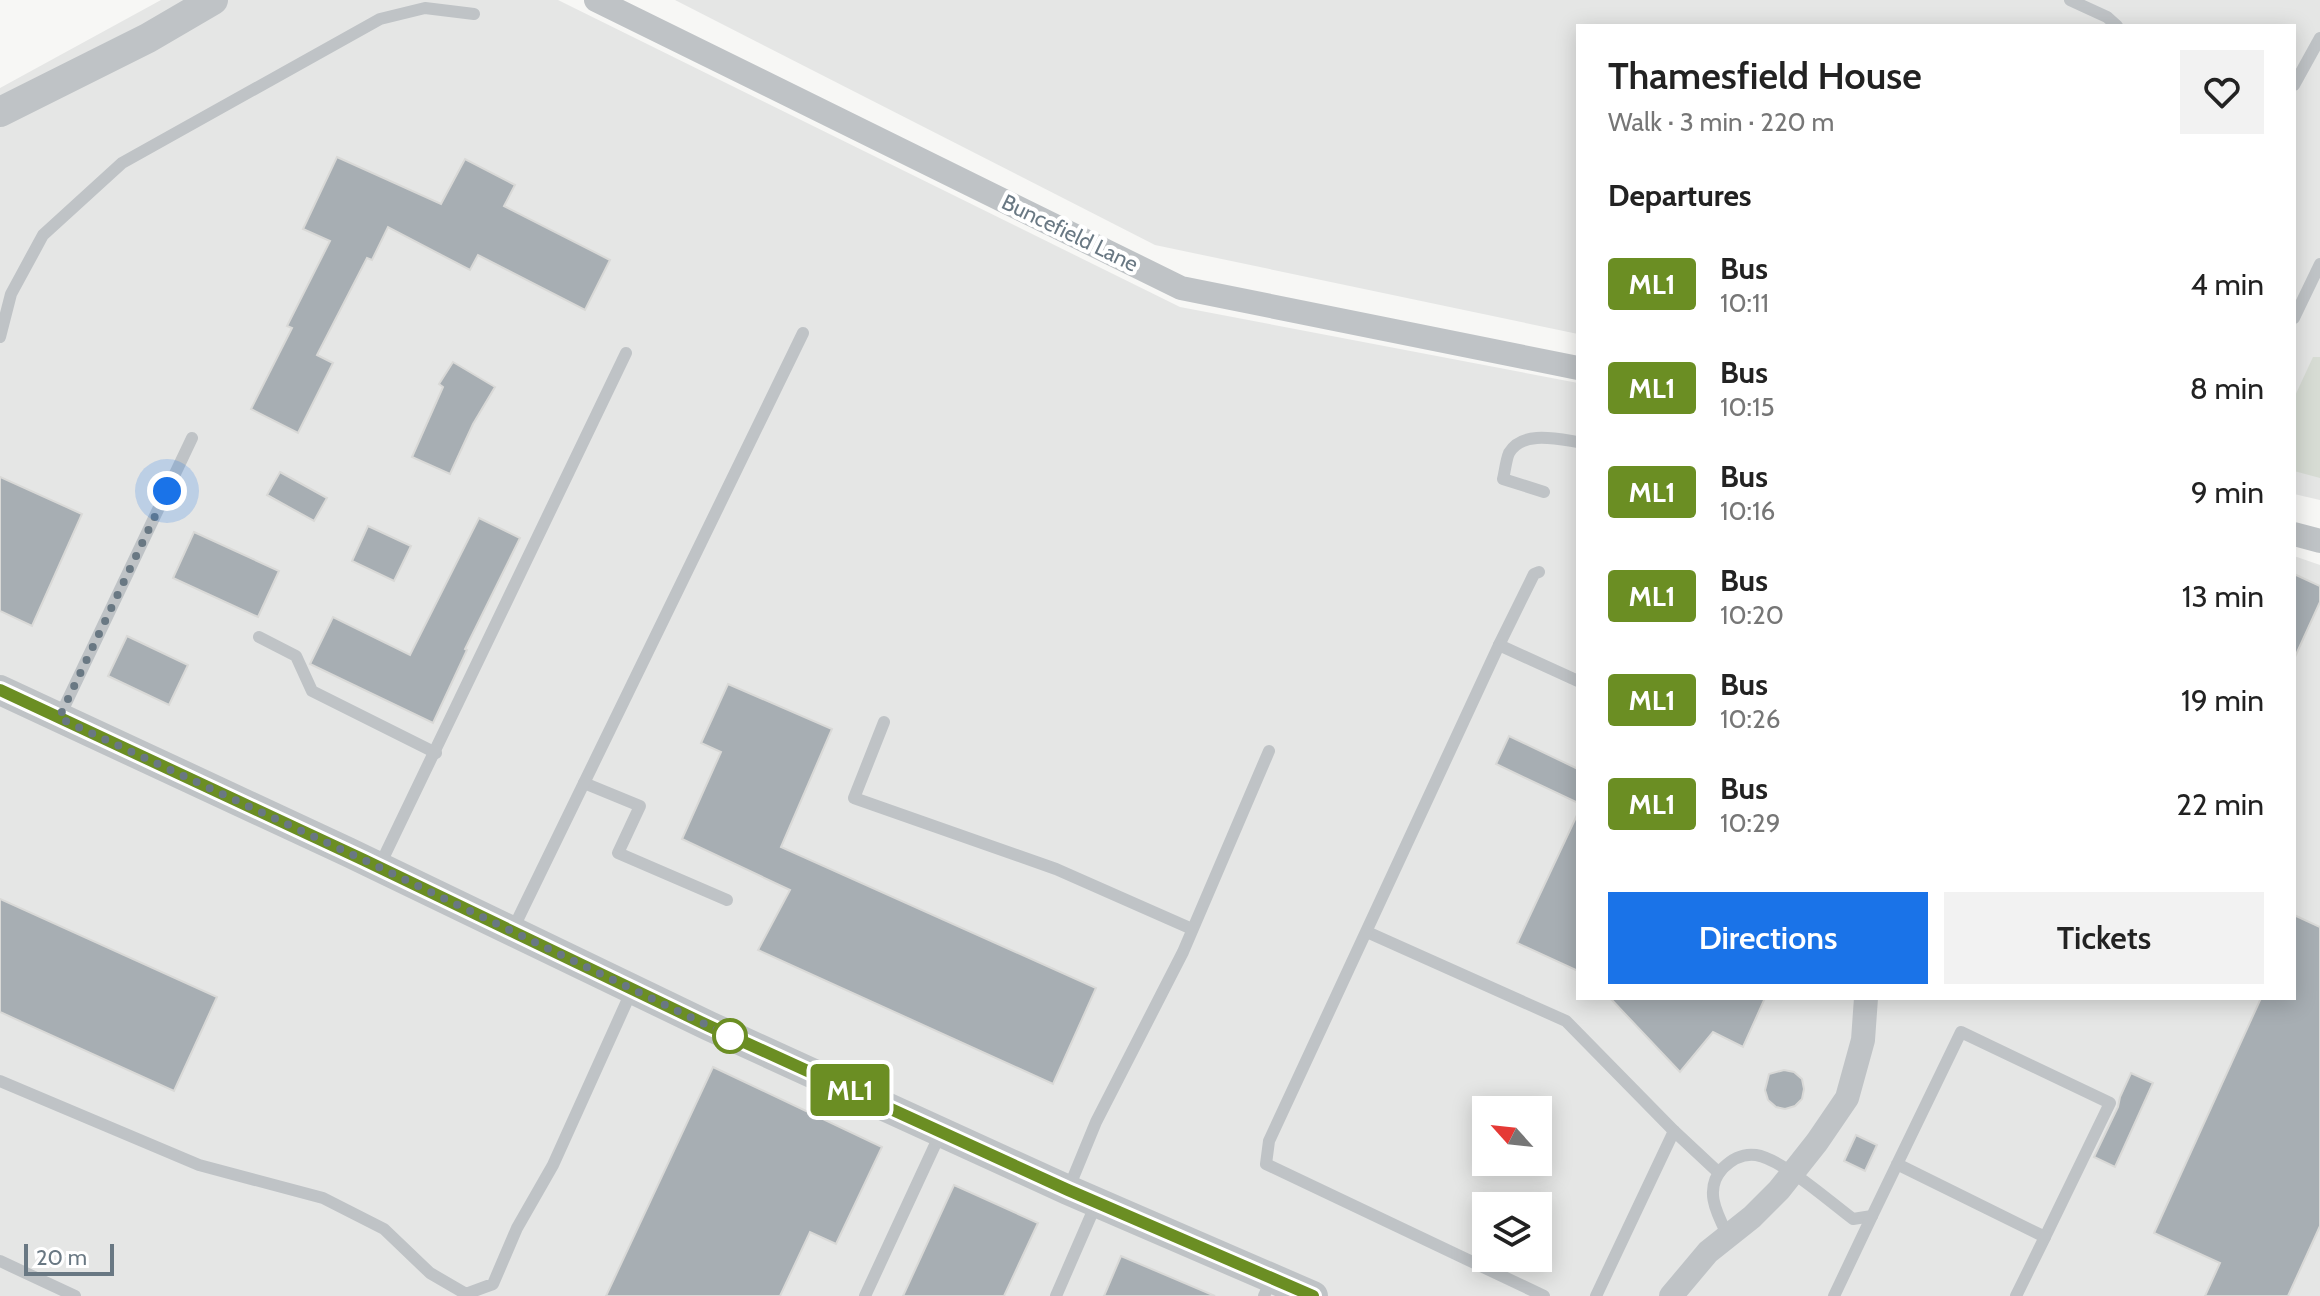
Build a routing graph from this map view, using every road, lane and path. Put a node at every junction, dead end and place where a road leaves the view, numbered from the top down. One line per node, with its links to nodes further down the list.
1 (213, 0): 8 (street)
2 (596, 0): 14 (street, Buncefield Lane)
3 (2070, 0): 5 (lane)
4 (474, 14): 12 (lane)
5 (2115, 24)
6 (2320, 38): 7 (lane)
7 (2296, 81)
8 (0, 112)
9 (2320, 264): 10 (lane)
10 (2296, 314)
11 (803, 333): 29 (lane)
12 (0, 337)
13 (626, 353): 28 (lane)
14 (1576, 368)
15 (192, 438): 25 (lane)
16 (1576, 442): 17 (lane)
17 (1544, 492)
18 (2296, 535): 19 (street)
19 (2320, 541)
20 (1539, 572): 22 (lane)
21 (259, 637): 28 (lane)
22 (1499, 645): 23 (lane); 34 (lane)
23 (1576, 680)
24 (0, 690): 25 (street)
25 (59, 718): 30 (street)
26 (884, 722): 32 (lane)
27 (1269, 751): 32 (lane)
28 (436, 753): 30 (lane)
29 (584, 783): 31 (lane); 33 (lane)
30 (379, 867): 33 (street)
31 (727, 900)
32 (1192, 929): 43 (lane)
33 (512, 931): 35 (street)
34 (1367, 932): 38 (lane); 54 (lane)
35 (632, 989): 37 (lane); 39 (street)
36 (1866, 1000): 42 (street)
37 (0, 1081)
38 (1674, 1131): 41 (lane); 55 (lane)
39 (941, 1132): 43 (street); 51 (lane)
40 (1897, 1164): 45 (lane); 47 (lane); 47 (lane)
41 (1719, 1173): 42 (lane); 46 (lane)
42 (1793, 1174): 45 (lane); 46 (street)
43 (1068, 1190): 44 (street)
44 (1098, 1201): 49 (street); 52 (lane)
45 (1872, 1216): 57 (lane)
46 (1728, 1236): 56 (street)
47 (2045, 1237): 58 (lane)
48 (0, 1261): 50 (lane)
49 (1268, 1287): 53 (street)
50 (75, 1296)
51 (865, 1296)
52 (1056, 1296)
53 (1313, 1296)
54 (1544, 1296)
55 (1596, 1296)
56 (1671, 1296)
57 (1834, 1296)
58 (2016, 1296)

